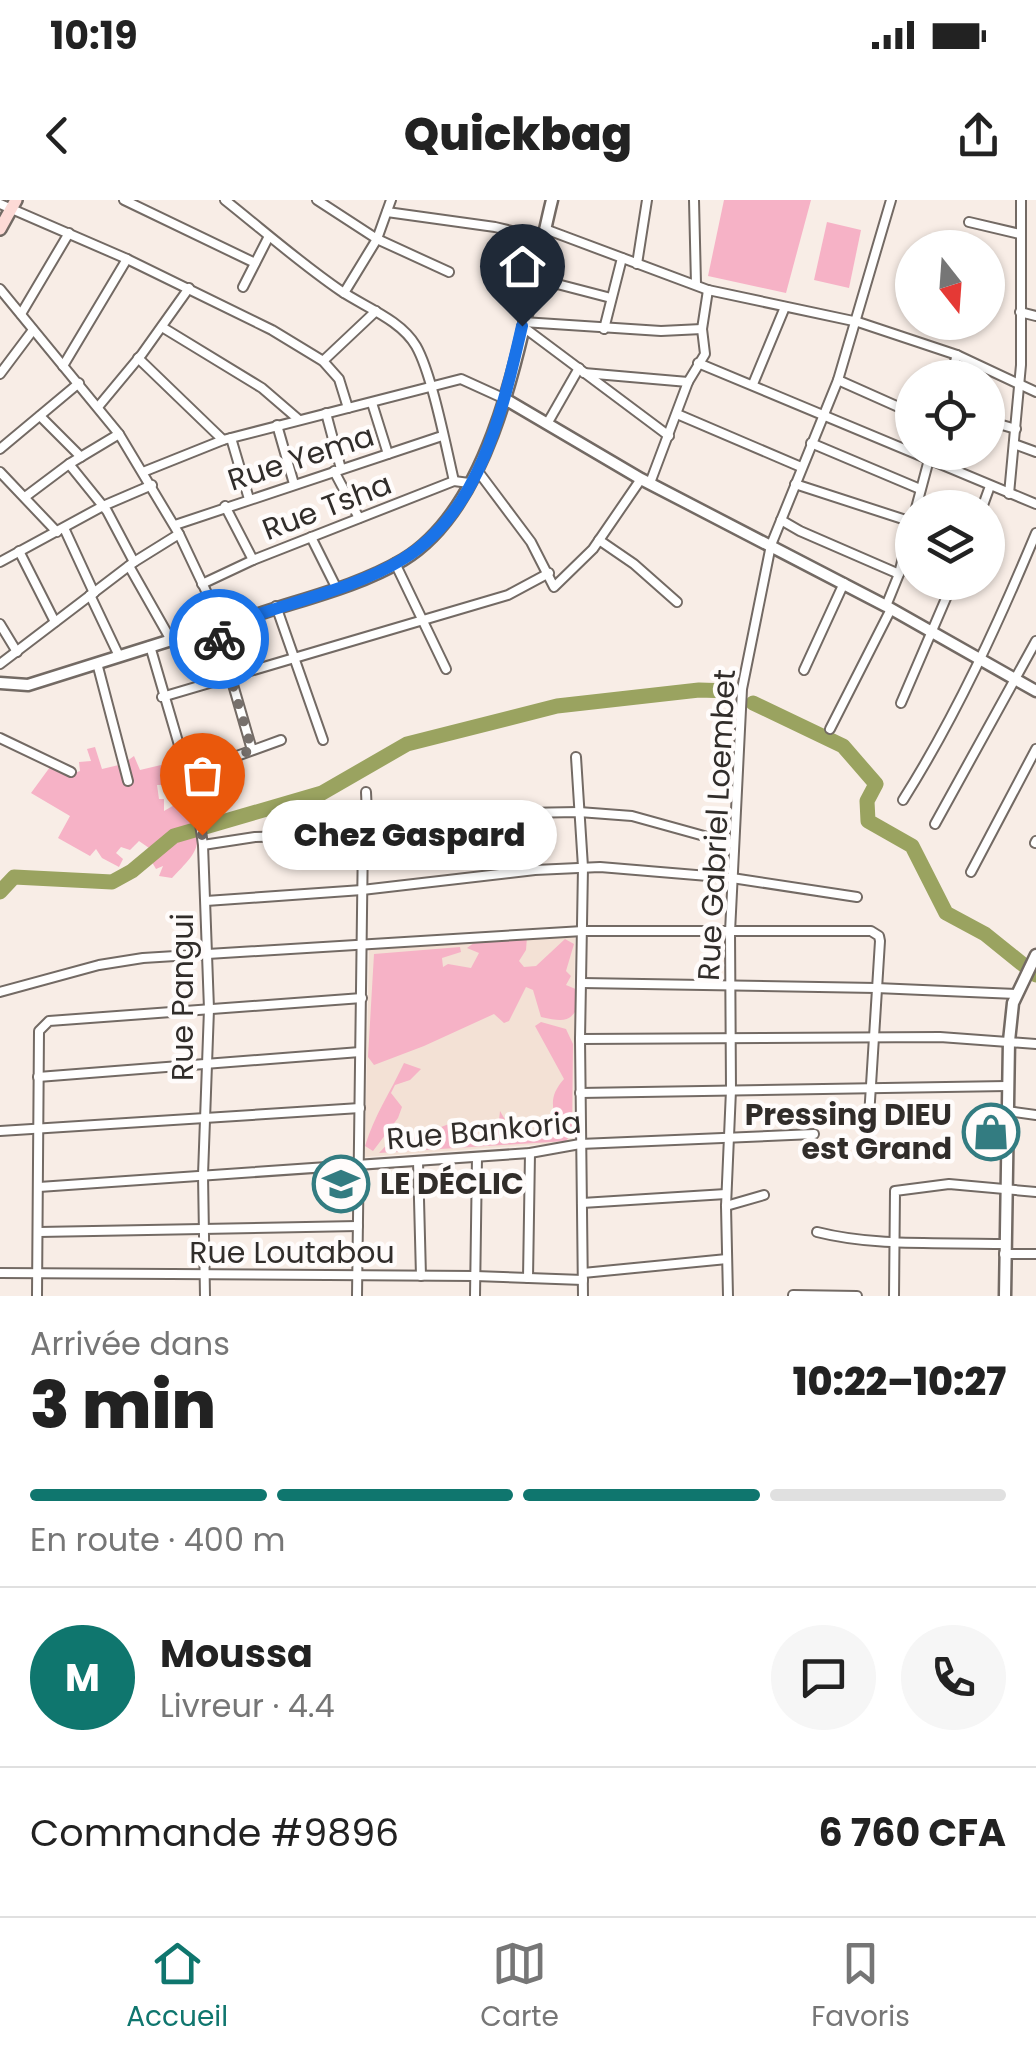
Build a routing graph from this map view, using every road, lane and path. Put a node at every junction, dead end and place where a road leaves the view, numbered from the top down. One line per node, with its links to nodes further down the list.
1 (124, 200): 21 (street)
2 (225, 200): 17 (street)
3 (316, 200): 18 (street)
4 (391, 200): 11 (street)
5 (552, 200): 15 (street)
6 (647, 200): 22 (street)
7 (694, 200): 25 (street)
8 (891, 200): 37 (street, Rue Gabriel Loembet)
9 (1022, 200): 16 (street)
10 (9, 204): 13 (main road); 14 (street)
11 (388, 212): 15 (street); 18 (street)
12 (969, 222): 16 (street)
13 (0, 230)
14 (69, 233): 20 (street); 35 (street)
15 (543, 234): 19 (street); 24 (street)
16 (1020, 234): 34 (street)
17 (268, 238): 21 (street); 30 (street)
18 (377, 239): 23 (street); 30 (street)
19 (622, 258): 22 (street); 31 (street)
20 (128, 259): 27 (street); 48 (street)
21 (254, 263): 26 (street)
22 (637, 264): 25 (street)
23 (449, 272)
24 (534, 278): 31 (street); 38 (street)
25 (696, 284): 29 (street)
26 (243, 287)
27 (188, 288): 39 (street); 46 (street)
28 (0, 289): 35 (street)
29 (708, 290): 32 (street); 40 (street)
30 (344, 293): 33 (street)
31 (611, 298): 41 (street)
32 (785, 307): 37 (street); 54 (street)
33 (376, 310): 46 (street); 56 (street)
34 (1020, 312): 36 (street); 55 (street)
35 (21, 314): 42 (street)
36 (1036, 316)
37 (858, 322): 43 (street); 51 (street, Rue Gabriel Loembet)
38 (523, 324): 41 (street); 49 (street); 58 (street)
39 (162, 327): 44 (street); 67 (street)
40 (702, 328): 41 (street); 47 (street)
41 (604, 329)
42 (33, 330): 48 (street); 50 (street)
43 (957, 355): 45 (street); 55 (street)
44 (138, 358): 61 (street); 75 (street)
45 (955, 360)
46 (323, 362): 62 (street)
47 (698, 362): 52 (street); 54 (street)
48 (64, 366): 53 (street)
49 (581, 370): 52 (street); 69 (street); 74 (street)
50 (0, 374)
51 (838, 380): 60 (street); 65 (street, Rue Gabriel Loembet)
52 (688, 382): 64 (street)
53 (79, 383): 61 (street); 66 (street)
54 (753, 384): 65 (street)
55 (1020, 384): 57 (street); 71 (street)
56 (430, 388): 58 (street); 59 (street); 73 (street)
57 (1036, 392)
58 (506, 399): 69 (street); 86 (street)
59 (372, 402): 62 (street); 81 (street)
60 (895, 405)
61 (98, 407): 72 (street)
62 (348, 408): 63 (street)
63 (326, 413): 67 (street); 85 (street)
64 (677, 414): 74 (street); 84 (street)
65 (822, 414): 76 (street); 77 (street, Rue Gabriel Loembet)
66 (40, 416): 79 (street); 82 (street)
67 (298, 419): 68 (street)
68 (277, 424): 75 (street); 94 (street)
69 (547, 424): 92 (street)
70 (1005, 425): 71 (street)
71 (1016, 428): 78 (street)
72 (119, 434): 82 (street); 90 (street)
73 (442, 436): 81 (street, Rue Yema); 91 (street)
74 (668, 436): 92 (street)
75 (227, 439): 90 (street); 102 (street)
76 (895, 442)
77 (811, 443): 84 (street, Rue Gabriel Loembet); 98 (street)
78 (1014, 444): 80 (street); 100 (street)
79 (0, 450)
80 (1036, 452)
81 (388, 454): 85 (street, Rue Yema)
82 (81, 457): 83 (street)
83 (69, 464): 101 (street); 104 (street)
84 (802, 467): 95 (street, Rue Gabriel Loembet)
85 (338, 470): 94 (street, Rue Yema); 107 (street)
86 (477, 470): 93 (street); 123 (street)
87 (926, 470): 98 (street)
88 (958, 470): 97 (street)
89 (0, 472): 101 (street)
90 (143, 472): 96 (street)
91 (454, 481): 93 (street, Rue Tsha); 107 (street, Rue Tsha)
92 (645, 481): 113 (street); 114 (street)
93 (469, 483): 120 (street)
94 (294, 484): 102 (street, Rue Yema)
95 (794, 484): 106 (street); 108 (street, Rue Gabriel Loembet)
96 (152, 485): 104 (street); 109 (street)
97 (990, 486): 99 (street); 100 (street)
98 (920, 489)
99 (989, 490)
100 (1010, 494): 103 (street)
101 (25, 497): 110 (street)
102 (249, 499): 105 (street, Rue Yema)
103 (1036, 504)
104 (103, 506): 110 (street); 121 (street)
105 (225, 506): 109 (street, Rue Yema); 118 (street)
106 (895, 516)
107 (359, 518): 112 (street, Rue Tsha)
108 (781, 520): 114 (street, Rue Gabriel Loembet); 122 (street)
109 (177, 529): 121 (street, Rue Yema); 125 (street)
110 (60, 530): 116 (street); 128 (street)
111 (1036, 533): 144 (street)
112 (311, 537): 118 (street, Rue Tsha); 126 (street)
113 (599, 540): 123 (street); 130 (street)
114 (771, 545): 124 (street); 171 (street, Rue Gabriel Loembet)
115 (0, 548): 117 (street)
116 (20, 552): 117 (street); 134 (street)
117 (10, 557): 119 (street)
118 (253, 560): 125 (street, Rue Tsha)
119 (0, 562)
120 (395, 563): 126 (street); 133 (street)
121 (132, 564): 128 (street, Rue Yema); 138 (street)
122 (895, 572)
123 (550, 574): 133 (street)
124 (844, 583): 132 (street); 148 (street)
125 (202, 584): 136 (street)
126 (336, 587): 131 (street)
127 (895, 589): 132 (street)
128 (92, 594): 134 (street, Rue Yema); 142 (street)
129 (946, 600): 137 (street)
130 (677, 602)
131 (276, 606): 136 (street); 143 (street)
132 (889, 607): 137 (street); 155 (street)
133 (423, 619): 143 (street); 147 (street)
134 (55, 622): 141 (street, Rue Yema)
135 (0, 624): 141 (street)
136 (219, 626): 138 (street); 149 (street)
137 (932, 634): 144 (street); 154 (street)
138 (171, 640): 140 (street)
139 (1036, 642): 150 (street)
140 (150, 646): 142 (street); 153 (street, Rue Pangui)
141 (16, 652): 146 (street, Rue Yema)
142 (119, 656): 145 (street)
143 (295, 656): 149 (street); 158 (street)
144 (980, 660): 150 (street); 166 (street)
145 (97, 663): 151 (street); 164 (street)
146 (0, 664)
147 (446, 669)
148 (804, 670)
149 (231, 676): 153 (street); 160 (street)
150 (1014, 678): 152 (street); 168 (street)
151 (0, 683)
152 (1036, 690)
153 (162, 697): 163 (street, Rue Pangui)
154 (901, 702)
155 (830, 729)
156 (0, 738): 162 (street)
157 (282, 740): 160 (street)
158 (324, 740)
159 (1036, 749): 173 (street)
160 (252, 750): 163 (street)
161 (576, 757): 167 (street)
162 (71, 772)
163 (187, 774): 170 (street, Rue Pangui)
164 (128, 781)
165 (366, 792): 169 (street)
166 (903, 800)
167 (579, 812): 169 (street); 171 (street); 172 (street)
168 (935, 824)
169 (365, 836): 170 (street); 175 (street)
170 (203, 840): 177 (street, Rue Pangui)
171 (733, 844): 174 (street, Rue Gabriel Loembet)
172 (583, 868): 174 (street); 175 (street); 178 (street)
173 (971, 872)
174 (732, 878): 176 (street); 179 (street, Rue Gabriel Loembet)
175 (362, 890): 177 (street); 180 (street)
176 (856, 897)
177 (206, 901): 181 (street, Rue Pangui)
178 (583, 931): 179 (street); 180 (street); 183 (street)
179 (730, 932): 184 (street, Rue Gabriel Loembet); 185 (street)
180 (362, 944): 181 (street); 188 (street)
181 (208, 954): 187 (street); 189 (street, Rue Pangui)
182 (1036, 956): 186 (street)
183 (582, 983): 184 (street); 191 (street)
184 (731, 986): 185 (street); 190 (street, Rue Gabriel Loembet)
185 (876, 988): 186 (street); 192 (street)
186 (1019, 988): 193 (street)
187 (0, 992)
188 (362, 998): 189 (street); 195 (street)
189 (209, 1008): 196 (street, Rue Pangui); 197 (street)
190 (731, 1038): 191 (street); 192 (street); 200 (street, Rue Gabriel Loembet)
191 (580, 1039): 201 (street)
192 (874, 1039): 193 (street); 199 (street)
193 (1008, 1041): 194 (street); 198 (street)
194 (1036, 1044)
195 (360, 1052): 196 (street); 202 (street)
196 (206, 1062): 197 (street); 206 (street, Rue Pangui)
197 (38, 1077): 207 (street)
198 (1007, 1086): 199 (street); 203 (street)
199 (871, 1087): 200 (street); 205 (street)
200 (731, 1090): 201 (street); 210 (street, Rue Gabriel Loembet)
201 (580, 1093): 211 (street)
202 (360, 1108): 206 (street); 215 (street)
203 (1007, 1111): 204 (street); 218 (street)
204 (1036, 1116)
205 (869, 1117)
206 (205, 1118): 207 (street); 216 (street, Rue Pangui)
207 (40, 1129): 208 (street); 217 (street)
208 (0, 1131)
209 (814, 1134): 210 (street, Rue Bankoria)
210 (729, 1135): 211 (street, Rue Bankoria); 220 (street, Rue Gabriel Loembet)
211 (580, 1144): 212 (street, Rue Bankoria); 222 (street)
212 (530, 1153): 213 (street, Rue Bankoria); 239 (street)
213 (477, 1157): 214 (street, Rue Bankoria); 237 (street)
214 (418, 1161): 215 (street, Rue Bankoria); 236 (street)
215 (359, 1164): 216 (street, Rue Bankoria); 224 (street)
216 (203, 1175): 217 (street, Rue Bankoria); 225 (street, Rue Pangui)
217 (39, 1186): 226 (street)
218 (1005, 1189): 219 (street); 228 (street); 229 (street)
219 (1036, 1192)
220 (726, 1194): 222 (street); 223 (street, Rue Gabriel Loembet)
221 (764, 1195): 223 (street)
222 (582, 1203): 238 (street)
223 (726, 1206): 231 (street, Rue Gabriel Loembet)
224 (358, 1226): 225 (street); 235 (street)
225 (204, 1228): 226 (street); 234 (street, Rue Pangui)
226 (39, 1232): 233 (street)
227 (816, 1232): 228 (street)
228 (894, 1242): 229 (street); 248 (street)
229 (1004, 1249): 230 (street); 249 (street)
230 (1036, 1254)
231 (727, 1259): 238 (street, Rue Loutabou); 246 (street, Rue Gabriel Loembet)
232 (0, 1273): 233 (street, Rue Loutabou)
233 (38, 1274): 234 (street, Rue Loutabou); 241 (street)
234 (205, 1275): 235 (street, Rue Loutabou); 242 (street, Rue Pangui)
235 (358, 1276): 236 (street, Rue Loutabou); 243 (street)
236 (421, 1276): 237 (street, Rue Loutabou)
237 (475, 1276): 239 (street, Rue Loutabou); 244 (street)
238 (583, 1277): 239 (street, Rue Loutabou); 245 (street)
239 (528, 1278)
240 (793, 1295): 247 (street)
241 (37, 1296)
242 (205, 1296)
243 (357, 1296)
244 (475, 1296)
245 (583, 1296)
246 (728, 1296)
247 (857, 1296)
248 (894, 1296)
249 (1005, 1296)

